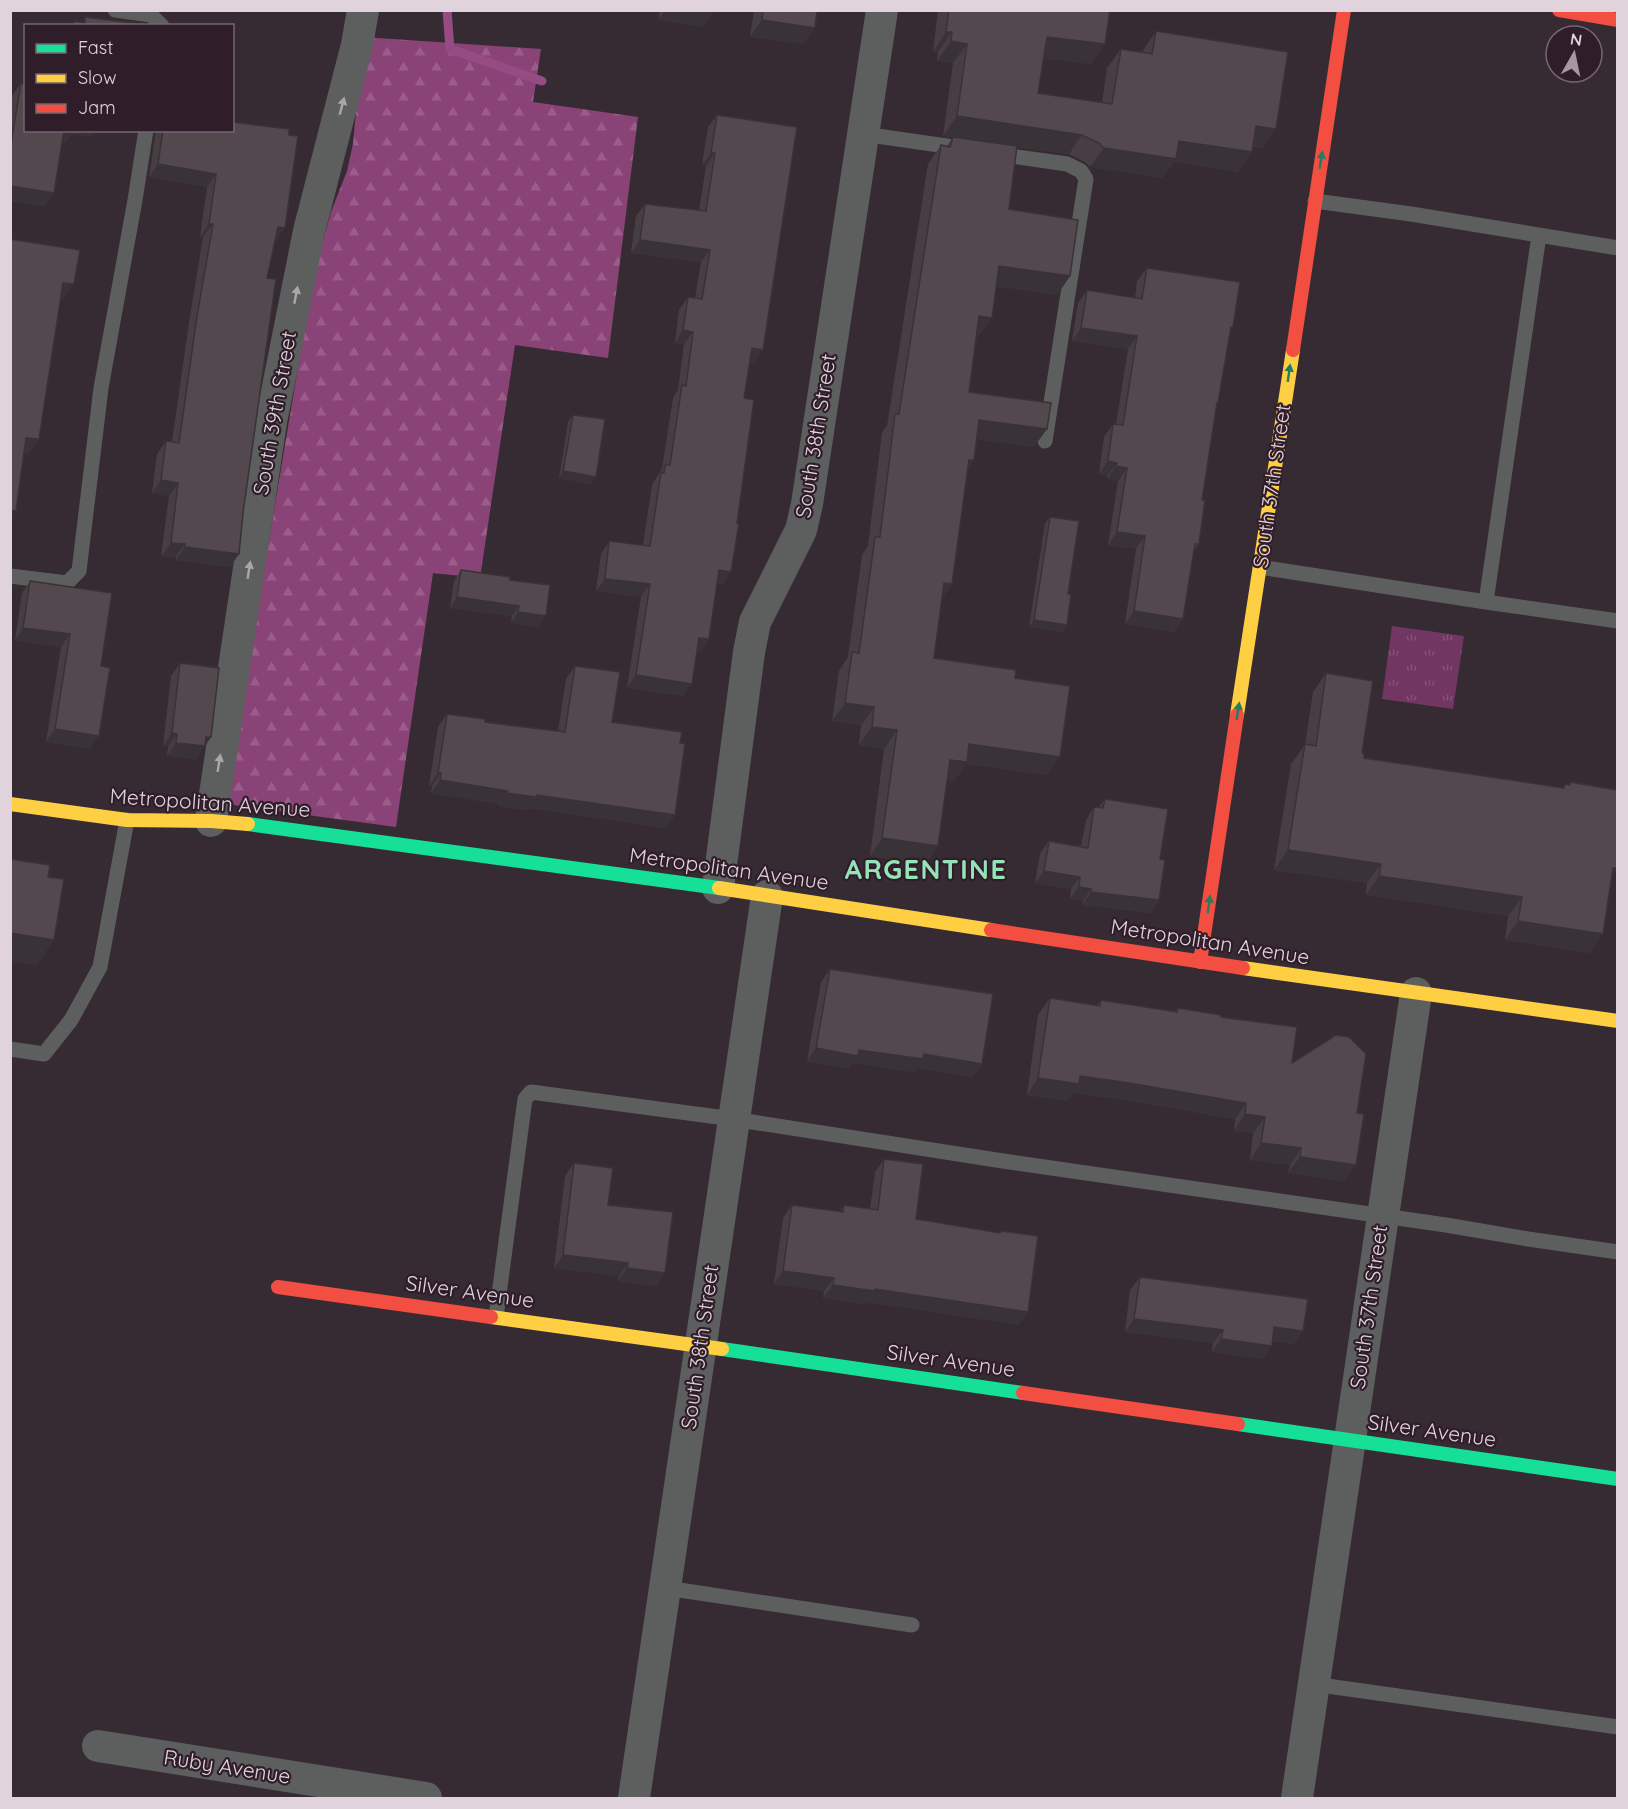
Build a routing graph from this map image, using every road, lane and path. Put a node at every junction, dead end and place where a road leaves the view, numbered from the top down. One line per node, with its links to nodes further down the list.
1 (115, 10): 7 (lane)
2 (363, 10): 20 (street, South 39th Street, one-way to 2)
3 (882, 10): 9 (street, South 38th Street)
4 (1344, 10): 10 (street, South 37th Street, one-way to 4)
5 (1558, 10): 6 (street)
6 (1617, 20)
7 (160, 24)
8 (146, 132): 15 (lane)
9 (863, 134): 13 (lane); 21 (street, South 38th Street)
10 (1315, 201): 11 (lane); 14 (street, South 37th Street, one-way to 10)
11 (1539, 235): 12 (lane); 16 (lane)
12 (1617, 248)
13 (1046, 441)
14 (1260, 567): 16 (lane); 23 (street, South 37th Street, one-way to 14)
15 (10, 576)
16 (1486, 602): 17 (lane)
17 (1617, 621)
18 (10, 804): 19 (street, Metropolitan Avenue)
19 (127, 820): 20 (street, Metropolitan Avenue); 26 (lane)
20 (211, 821): 21 (street, Metropolitan Avenue)
21 (718, 888): 22 (street, Metropolitan Avenue)
22 (767, 896): 23 (street, Metropolitan Avenue); 27 (street, South 38th Street)
23 (1200, 962): 24 (street, Metropolitan Avenue)
24 (1416, 993): 25 (street, Metropolitan Avenue); 28 (street, South 37th Street)
25 (1617, 1022)
26 (10, 1049)
27 (733, 1119): 28 (lane); 31 (lane); 32 (street, South 38th Street)
28 (1382, 1217): 29 (lane); 33 (street, South 37th Street)
29 (1617, 1252)
30 (278, 1287): 31 (street, Silver Avenue)
31 (496, 1317): 32 (street, Silver Avenue)
32 (700, 1346): 33 (street, Silver Avenue); 35 (street, South 38th Street)
33 (1350, 1440): 34 (street, Silver Avenue); 37 (street, South 37th Street)
34 (1617, 1479)
35 (666, 1588): 36 (lane); 41 (street, South 38th Street)
36 (912, 1625)
37 (1313, 1684): 38 (lane); 42 (street, South 37th Street)
38 (1617, 1727)
39 (98, 1746): 40 (street, Ruby Avenue)
40 (426, 1798)
41 (634, 1798)
42 (1298, 1798)

